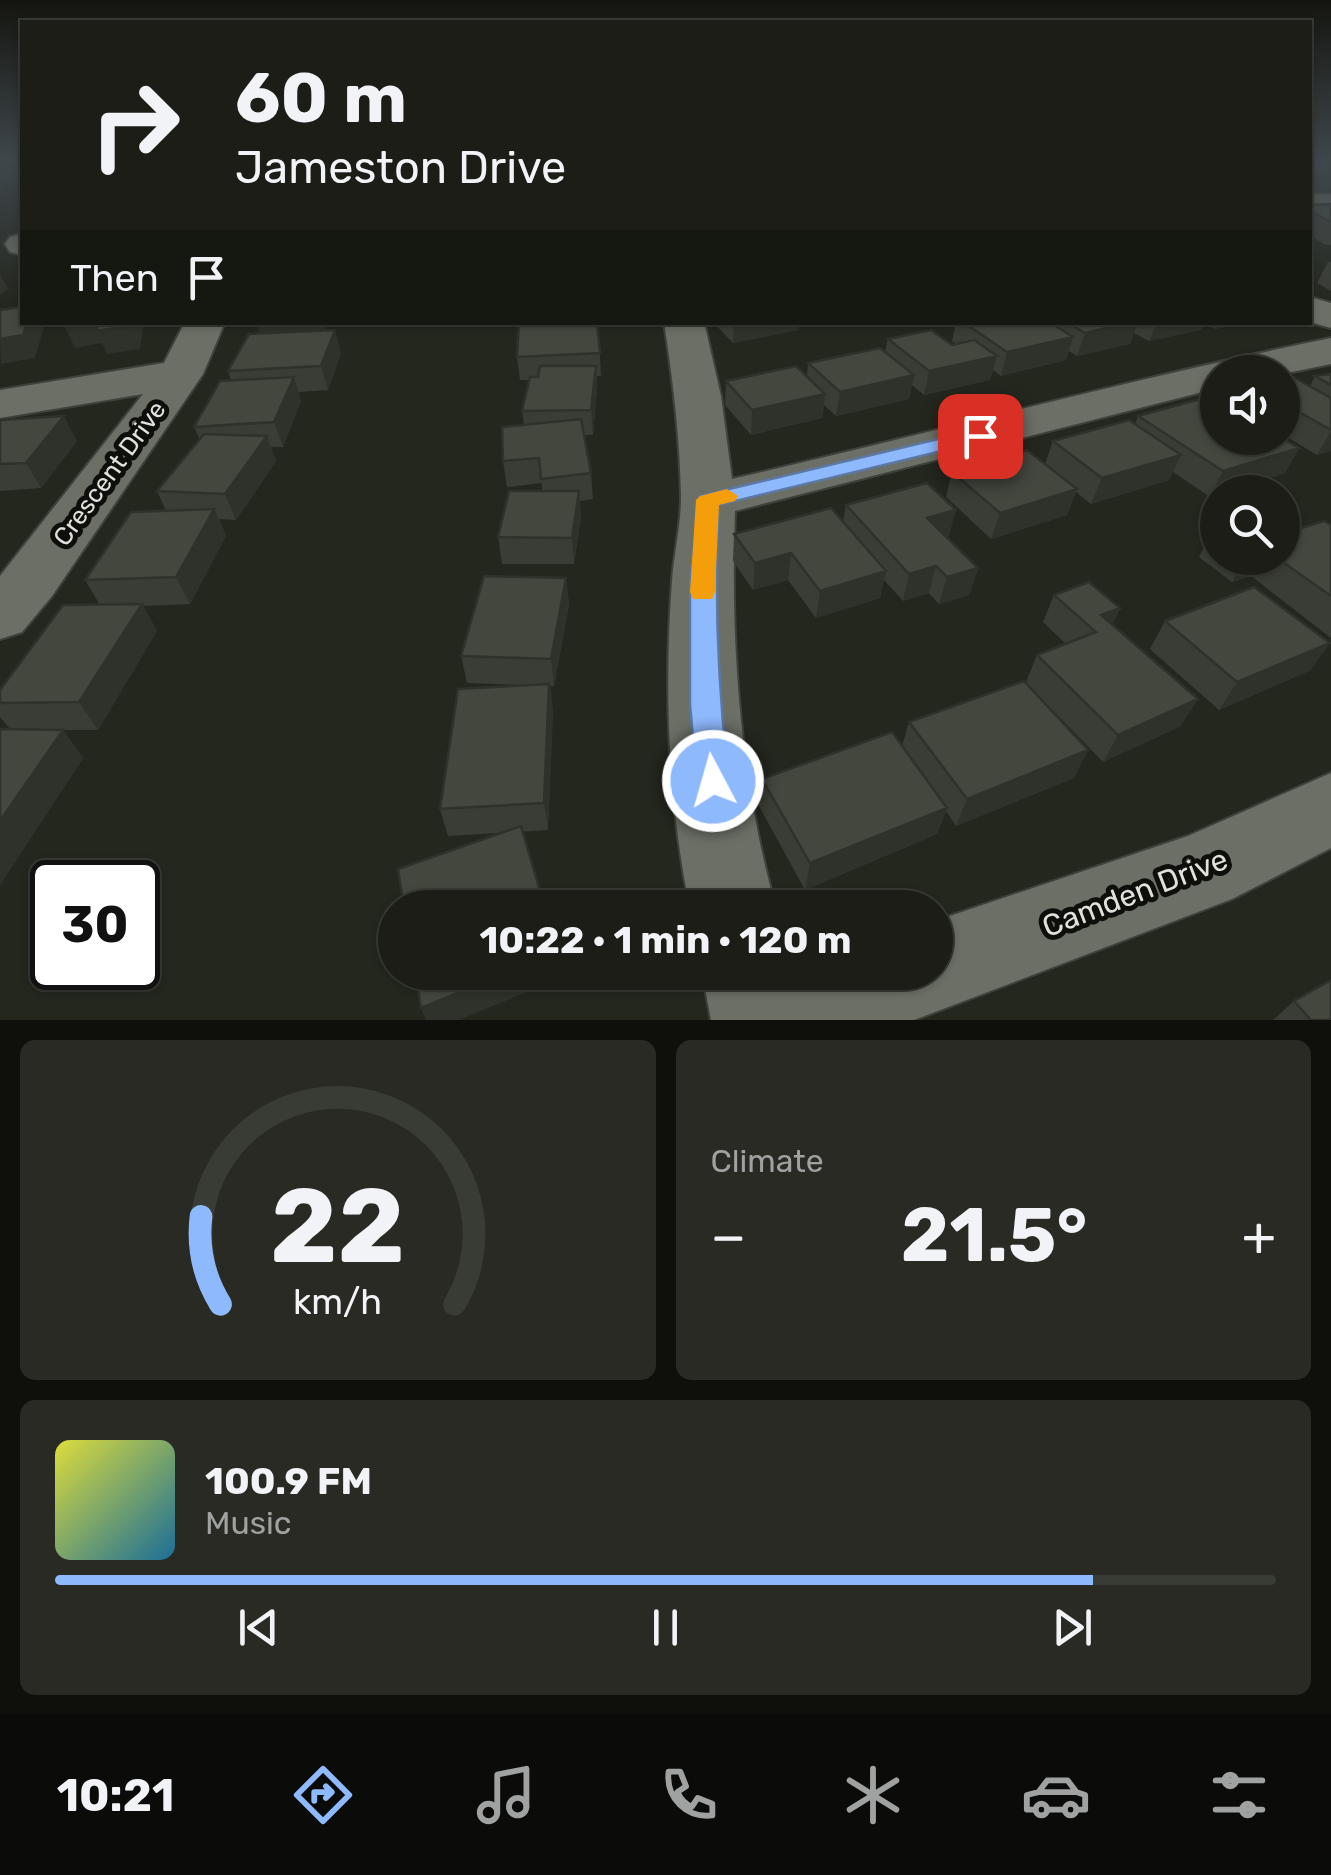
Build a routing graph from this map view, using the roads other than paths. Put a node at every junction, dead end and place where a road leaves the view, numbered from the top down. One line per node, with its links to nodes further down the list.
1 (204, 325): 5 (street, Crescent Drive)
2 (685, 325): 8 (street)
3 (1331, 351): 4 (street)
4 (1300, 357)
5 (181, 374): 7 (street); 9 (street, Crescent Drive)
6 (1200, 379): 8 (street)
7 (0, 404)
8 (708, 500): 11 (street)
9 (0, 616)
10 (1331, 809): 12 (street, Camden Drive)
11 (729, 890)
12 (953, 961)
13 (752, 990): 15 (street)
14 (870, 990): 16 (street)
15 (759, 1020)
16 (788, 1020)

